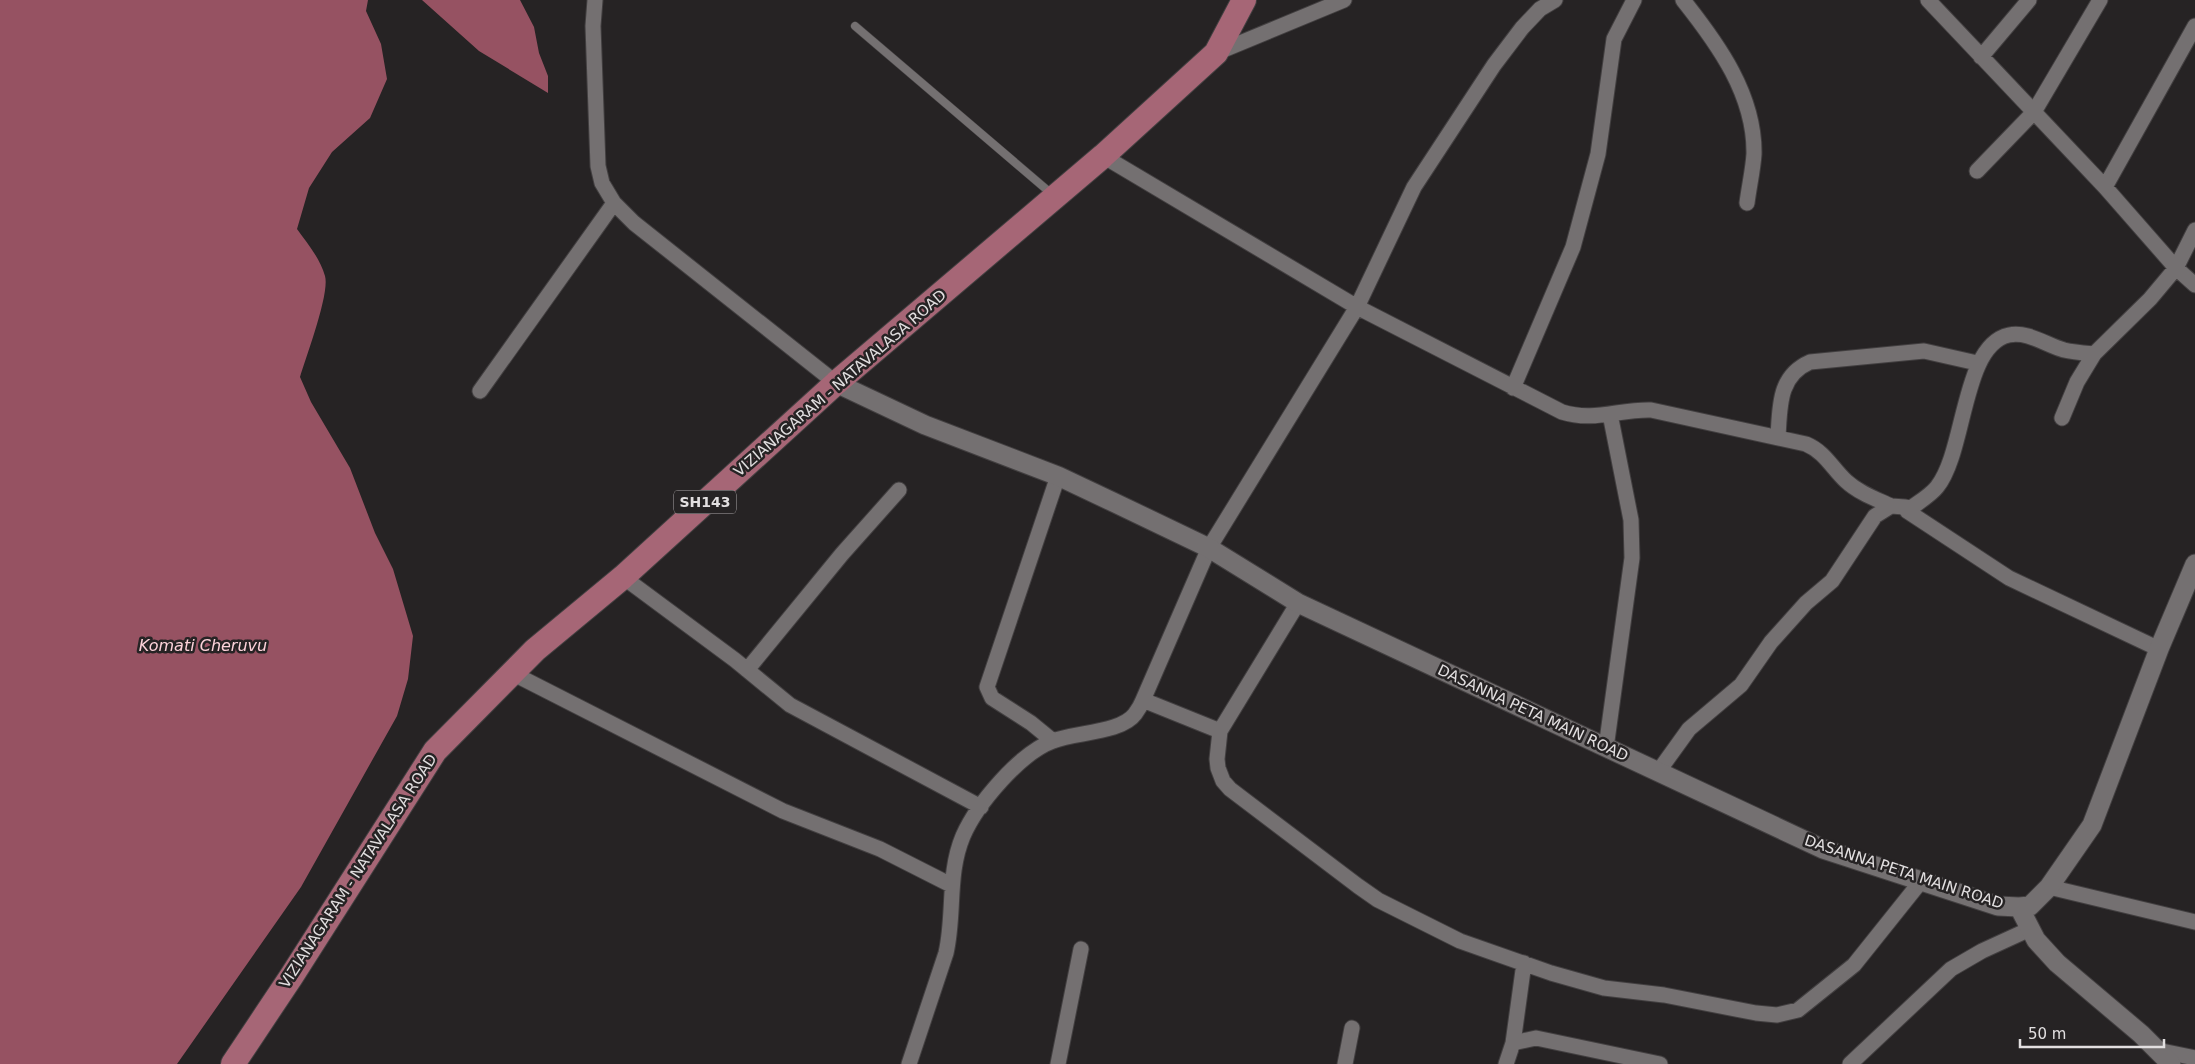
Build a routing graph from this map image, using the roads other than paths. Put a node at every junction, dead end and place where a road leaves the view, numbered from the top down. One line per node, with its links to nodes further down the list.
1 (595, 0): 19 (street)
2 (1244, 0): 12 (main road, VIZIANAGARAM - NATAVALASA ROAD / SH143)
3 (1344, 0): 12 (street)
4 (1556, 0): 24 (street)
5 (1634, 0): 28 (street)
6 (1683, 0): 20 (street)
7 (1928, 0): 13 (street)
8 (2029, 0): 13 (street)
9 (2100, 0): 14 (street)
10 (855, 26): 18 (lane)
11 (2195, 26): 17 (street)
12 (1216, 53): 15 (main road, VIZIANAGARAM - NATAVALASA ROAD / SH143)
13 (1981, 56): 14 (street)
14 (2034, 112): 16 (street); 17 (street)
15 (1103, 156): 18 (main road, VIZIANAGARAM - NATAVALASA ROAD / SH143); 24 (street)
16 (1977, 172)
17 (2105, 187): 22 (street)
18 (1055, 197): 27 (main road, VIZIANAGARAM - NATAVALASA ROAD / SH143)
19 (614, 203): 27 (street); 29 (street)
20 (1747, 203)
21 (2195, 230): 22 (street)
22 (2176, 268): 23 (street); 25 (street)
23 (2195, 285)
24 (1357, 307): 28 (street); 37 (street)
25 (2094, 354): 26 (street); 31 (street)
26 (1978, 363): 32 (street); 36 (street)
27 (836, 383): 33 (street, DASANNA PETA MAIN ROAD); 39 (main road, VIZIANAGARAM - NATAVALASA ROAD / SH143)
28 (1513, 388): 30 (street)
29 (480, 391)
30 (1610, 414): 32 (street); 47 (street)
31 (2062, 418)
32 (1778, 437): 35 (street)
33 (1058, 476): 37 (street, DASANNA PETA MAIN ROAD); 46 (street)
34 (899, 490): 42 (street)
35 (1891, 506): 36 (street); 48 (street)
36 (1907, 510): 41 (street)
37 (1209, 548): 40 (street, DASANNA PETA MAIN ROAD); 44 (street)
38 (2193, 576): 41 (street, DASANNA PETA MAIN ROAD)
39 (623, 577): 42 (street); 43 (main road, VIZIANAGARAM - NATAVALASA ROAD / SH143)
40 (1298, 603): 45 (street); 47 (street, DASANNA PETA MAIN ROAD)
41 (2159, 649): 52 (street, DASANNA PETA MAIN ROAD)
42 (748, 670): 49 (street)
43 (512, 673): 51 (street); 62 (main road, VIZIANAGARAM - NATAVALASA ROAD / SH143)
44 (1143, 700): 45 (street); 46 (street)
45 (1220, 732): 57 (street)
46 (1053, 741): 49 (street)
47 (1606, 748): 48 (street, DASANNA PETA MAIN ROAD)
48 (1658, 772): 50 (street, DASANNA PETA MAIN ROAD)
49 (981, 807): 51 (street)
50 (1922, 880): 53 (street, DASANNA PETA MAIN ROAD); 57 (street)
51 (951, 885): 63 (street)
52 (2049, 887): 53 (street, DASANNA PETA MAIN ROAD); 54 (street)
53 (2019, 908): 55 (street)
54 (2195, 922)
55 (2030, 929): 60 (street); 68 (street)
56 (1081, 949): 64 (street)
57 (1524, 963): 59 (street)
58 (1352, 1028): 65 (street)
59 (1514, 1043): 66 (street); 67 (street)
60 (2157, 1050): 61 (street); 69 (street)
61 (2195, 1058)
62 (232, 1064)
63 (909, 1064)
64 (1058, 1064)
65 (1345, 1064)
66 (1506, 1064)
67 (1660, 1064)
68 (1850, 1064)
69 (2171, 1064)

